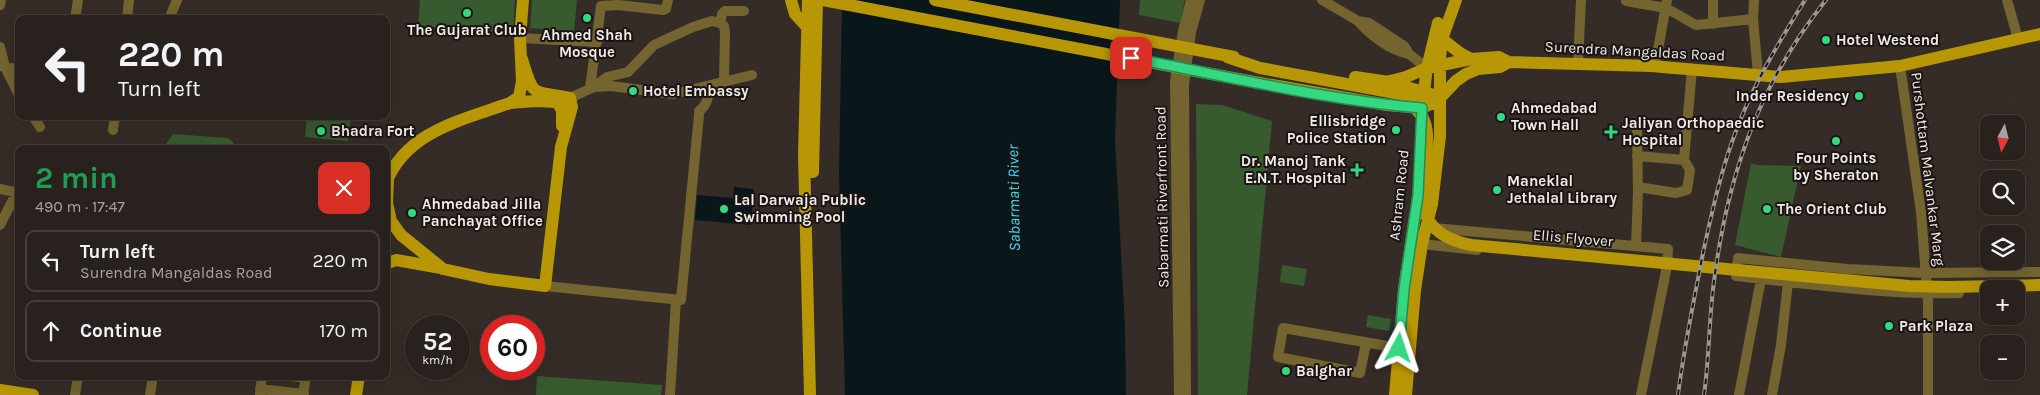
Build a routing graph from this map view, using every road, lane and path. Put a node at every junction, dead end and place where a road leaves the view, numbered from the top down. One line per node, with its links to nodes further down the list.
1 (1, 0): 23 (street)
2 (78, 0): 25 (street)
3 (129, 0): 26 (street)
4 (177, 0): 27 (street)
5 (523, 0): 33 (main road)
6 (668, 0): 36 (street)
7 (791, 0): 31 (main road)
8 (808, 0): 31 (main road)
9 (816, 0): 115 (main road)
10 (823, 0): 52 (main road)
11 (934, 0): 39 (main road)
12 (1191, 0): 116 (street, Sabarmati Riverfront Road)
13 (1200, 0): 117 (street, Sabarmati Riverfront Road)
14 (1322, 0): 47 (street)
15 (1446, 0): 47 (main road, Ashram Road)
16 (1456, 0): 34 (main road, Ashram Road)
17 (1581, 0): 42 (street)
18 (1713, 0): 30 (street)
19 (1754, 0): 28 (street)
20 (2007, 0): 35 (street)
21 (1626, 2): 22 (street)
22 (1666, 4): 30 (street); 45 (street)
23 (0, 6)
24 (744, 11): 29 (street)
25 (76, 15)
26 (127, 15)
27 (171, 15)
28 (1754, 20): 30 (street); 50 (street)
29 (720, 23): 53 (street); 56 (street)
30 (1713, 24)
31 (806, 26): 114 (main road)
32 (2040, 34): 35 (main road, Surendra Mangaldas Road)
33 (520, 38): 36 (street); 38 (main road)
34 (1442, 39): 40 (main road); 44 (main road, Ashram Road)
35 (2018, 39): 46 (main road, Surendra Mangaldas Road)
36 (597, 42): 56 (street)
37 (0, 47): 43 (street)
38 (522, 59): 60 (main road); 61 (main road)
39 (1236, 59): 54 (main road); 90 (main road, Ellis Flyover)
40 (1471, 59): 41 (main road); 44 (main road)
41 (1509, 62): 42 (main road, Surendra Mangaldas Road); 59 (main road, Surendra Mangaldas Road)
42 (1578, 64): 45 (main road, Surendra Mangaldas Road)
43 (2, 66): 48 (street); 57 (street)
44 (1441, 66): 47 (main road); 59 (main road, Ashram Road)
45 (1655, 66): 49 (main road, Surendra Mangaldas Road)
46 (1900, 66): 50 (main road, Surendra Mangaldas Road); 85 (street, Purshottam Malvankar Marg)
47 (1427, 68): 54 (main road); 58 (main road, Ashram Road)
48 (15, 69)
49 (1692, 69): 50 (main road, Surendra Mangaldas Road); 70 (street)
50 (1758, 74)
51 (752, 75): 53 (street)
52 (1240, 78): 62 (main road); 93 (main road, Ellis Flyover)
53 (724, 80): 55 (street)
54 (1389, 82): 58 (main road)
55 (710, 86): 56 (street); 99 (street)
56 (592, 87): 60 (street)
57 (15, 88)
58 (1424, 92): 59 (main road); 62 (main road, Ashram Road)
59 (1441, 97): 62 (main road, Surendra Mangaldas Road); 78 (main road, Ashram Road)
60 (570, 98): 68 (main road)
61 (510, 104): 68 (main road); 71 (main road)
62 (1422, 108): 101 (main road, Ashram Road)
63 (36, 120): 65 (street)
64 (114, 120): 66 (street)
65 (40, 127)
66 (113, 130)
67 (1637, 130): 69 (street)
68 (562, 147): 92 (main road)
69 (1637, 156): 70 (street); 72 (street)
70 (1684, 160): 72 (street)
71 (390, 176)
72 (1638, 187): 80 (street)
73 (0, 189): 74 (street)
74 (15, 191)
75 (13, 212): 77 (street)
76 (390, 217): 83 (main road)
77 (0, 225)
78 (1427, 228): 79 (main road, Ashram Road); 80 (street)
79 (1422, 244): 82 (street); 119 (main road, Ashram Road)
80 (1636, 246): 82 (street)
81 (390, 262): 83 (main road)
82 (1667, 266): 120 (street)
83 (443, 269): 92 (main road)
84 (2040, 272): 85 (street)
85 (1926, 273): 86 (street); 98 (street, Purshottam Malvankar Marg)
86 (1761, 279): 88 (street); 121 (street)
87 (2040, 279): 89 (main road, Ellis Flyover)
88 (1788, 282): 98 (street); 122 (street)
89 (2025, 283)
90 (1980, 284)
91 (2040, 285): 94 (main road, Ellis Flyover)
92 (545, 286): 99 (street)
93 (1980, 286)
94 (2025, 286)
95 (2025, 288): 96 (street)
96 (2040, 290)
97 (1980, 292): 98 (street)
98 (1927, 294): 123 (street, Purshottam Malvankar Marg)
99 (676, 300): 113 (street)
100 (1366, 343): 100 (street); 101 (street)
101 (1399, 348): 118 (main road, Ashram Road)
102 (77, 380): 109 (street)
103 (152, 380): 110 (street)
104 (306, 380): 111 (street)
105 (358, 380): 112 (main road)
106 (0, 390): 108 (main road)
107 (260, 392): 111 (street)
108 (33, 395)
109 (75, 395)
110 (150, 395)
111 (304, 395)
112 (356, 395)
113 (670, 395)
114 (810, 395)
115 (817, 395)
116 (1179, 395)
117 (1186, 395)
118 (1395, 395)
119 (1406, 395)
120 (1641, 395)
121 (1739, 395)
122 (1772, 395)
123 (1928, 395)

